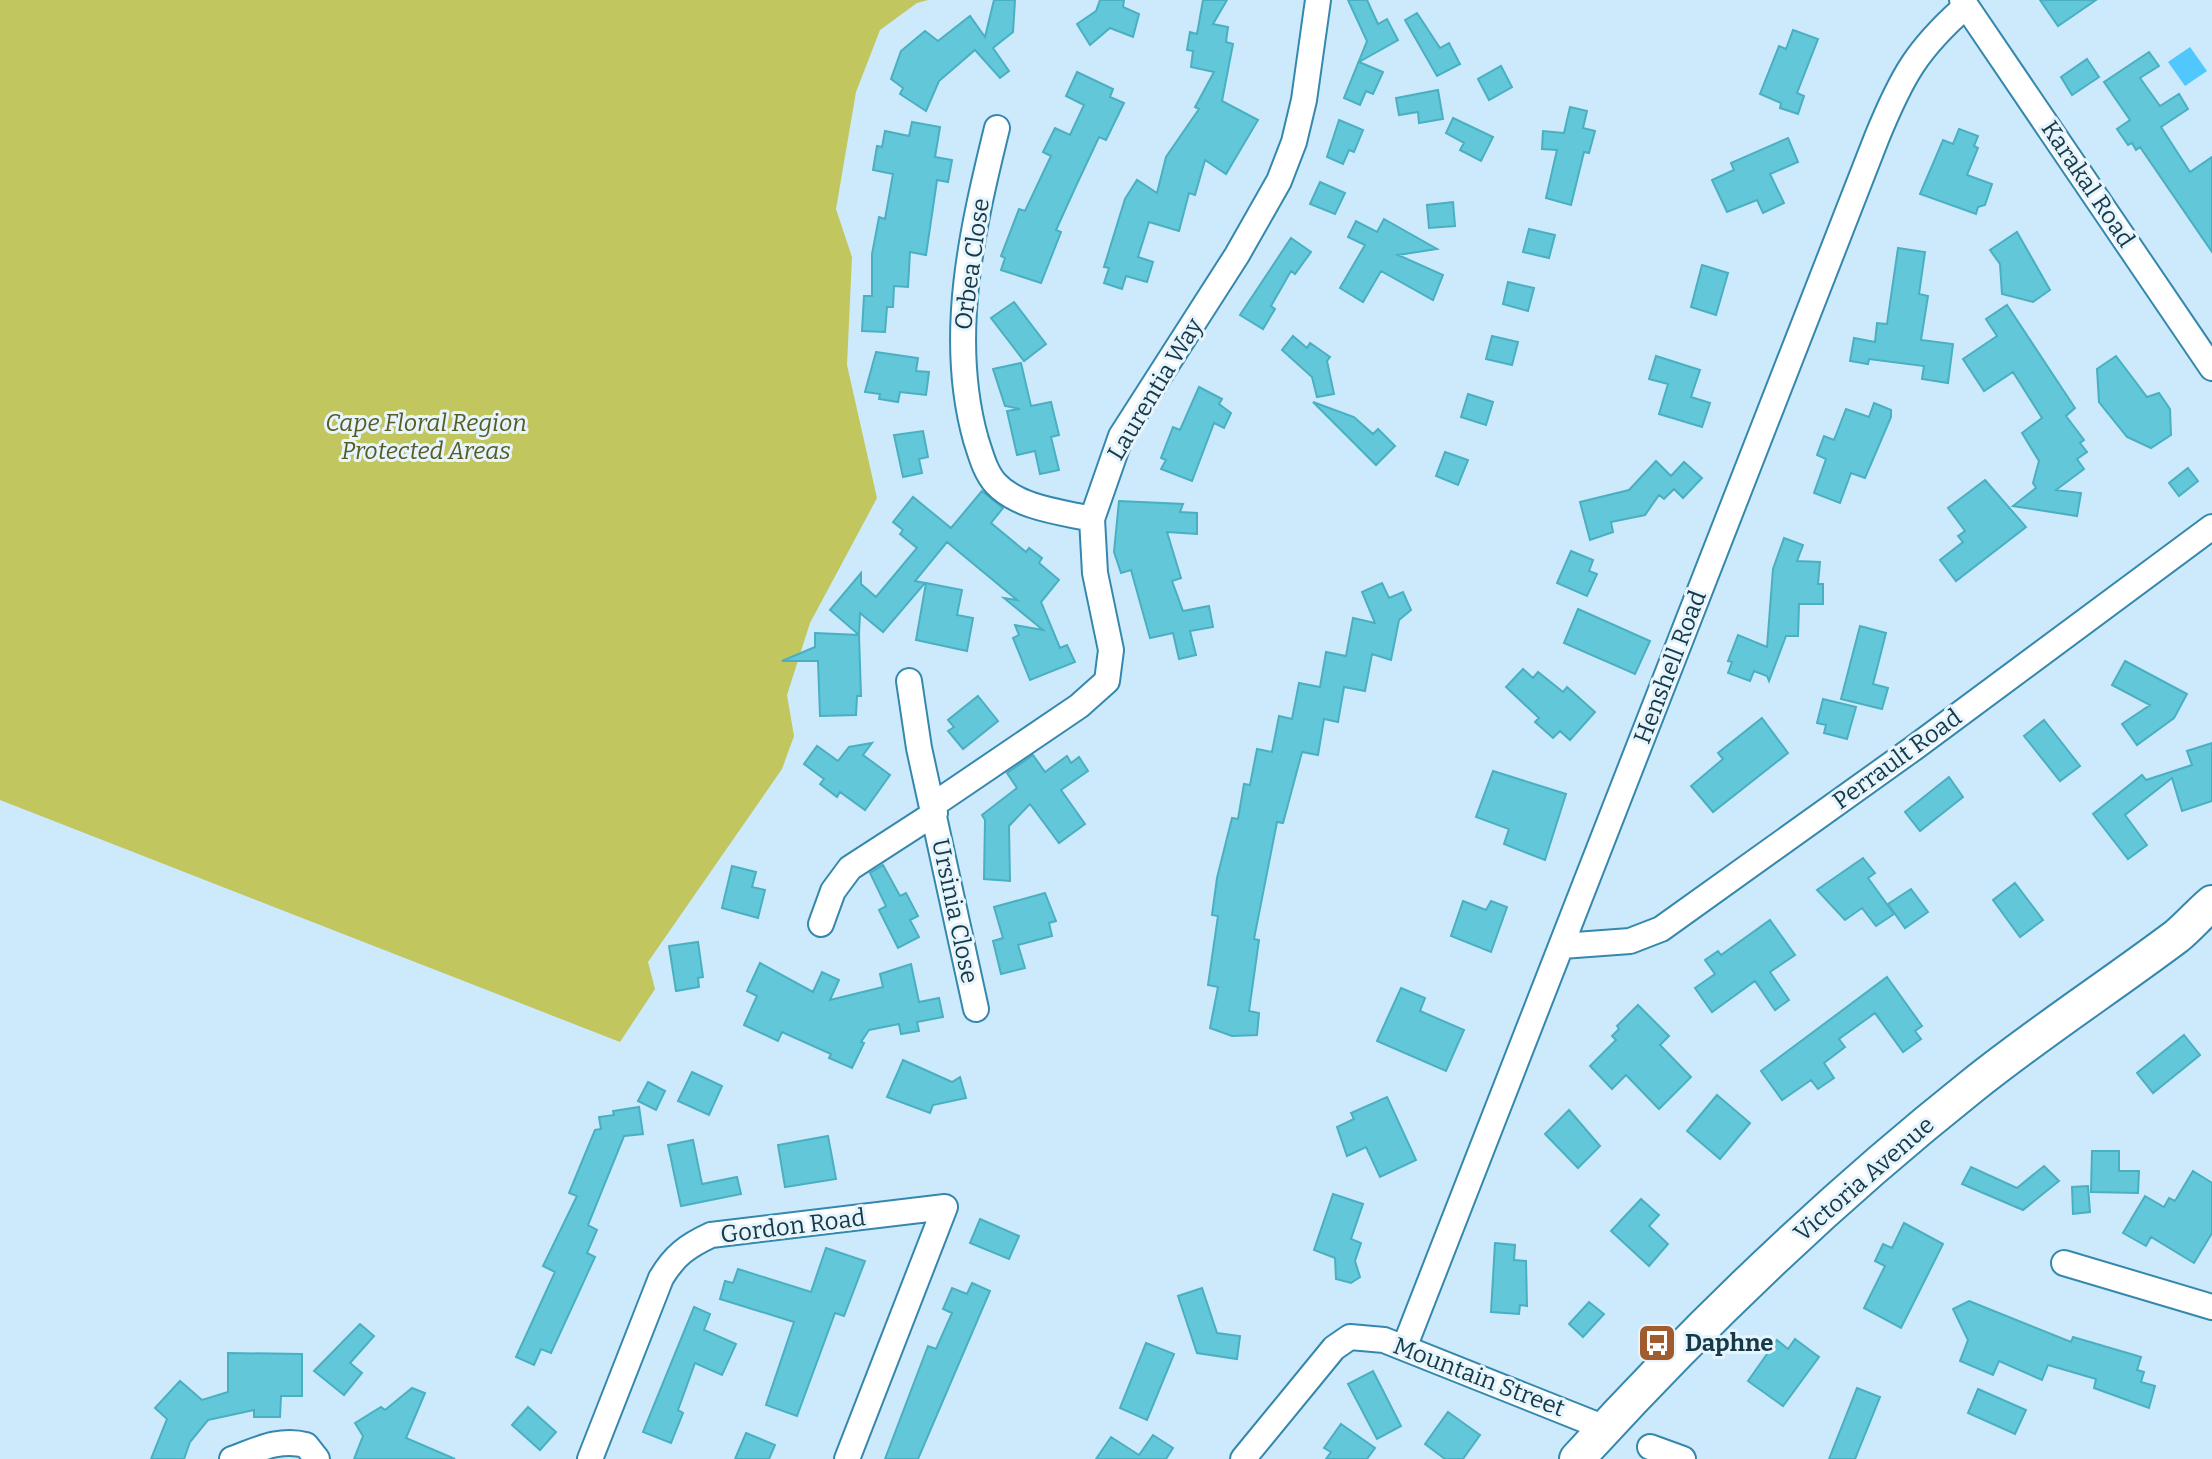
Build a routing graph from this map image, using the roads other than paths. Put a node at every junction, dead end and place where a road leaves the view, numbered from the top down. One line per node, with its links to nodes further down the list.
1 (1318, 0): 5 (street, Laurentia Way)
2 (1964, 3): 4 (street, Karakal Road); 13 (street, Henshell Road)
3 (997, 128): 5 (street, Orbea Close)
4 (2212, 368)
5 (1092, 519): 8 (street, Laurentia Way)
6 (2212, 527): 13 (street, Perrault Road)
7 (909, 681): 8 (street, Ursinia Close)
8 (934, 809): 11 (street, Laurentia Way); 14 (street, Ursinia Close)
9 (2212, 903): 12 (street, Victoria Avenue)
10 (2212, 919): 12 (street, Victoria Avenue)
11 (821, 924)
12 (2180, 934): 18 (street, Victoria Avenue)
13 (1562, 946): 17 (street, Henshell Road)
14 (976, 1009)
15 (2064, 1263): 16 (street)
16 (2212, 1307)
17 (1404, 1348): 18 (street, Mountain Street); 24 (street, Mountain Street)
18 (1605, 1428): 25 (street, Victoria Avenue)
19 (1650, 1447): 26 (street)
20 (232, 1459): 21 (street)
21 (317, 1459)
22 (590, 1459): 23 (street, Gordon Road)
23 (847, 1459)
24 (1243, 1459)
25 (1577, 1459)
26 (1683, 1459)

